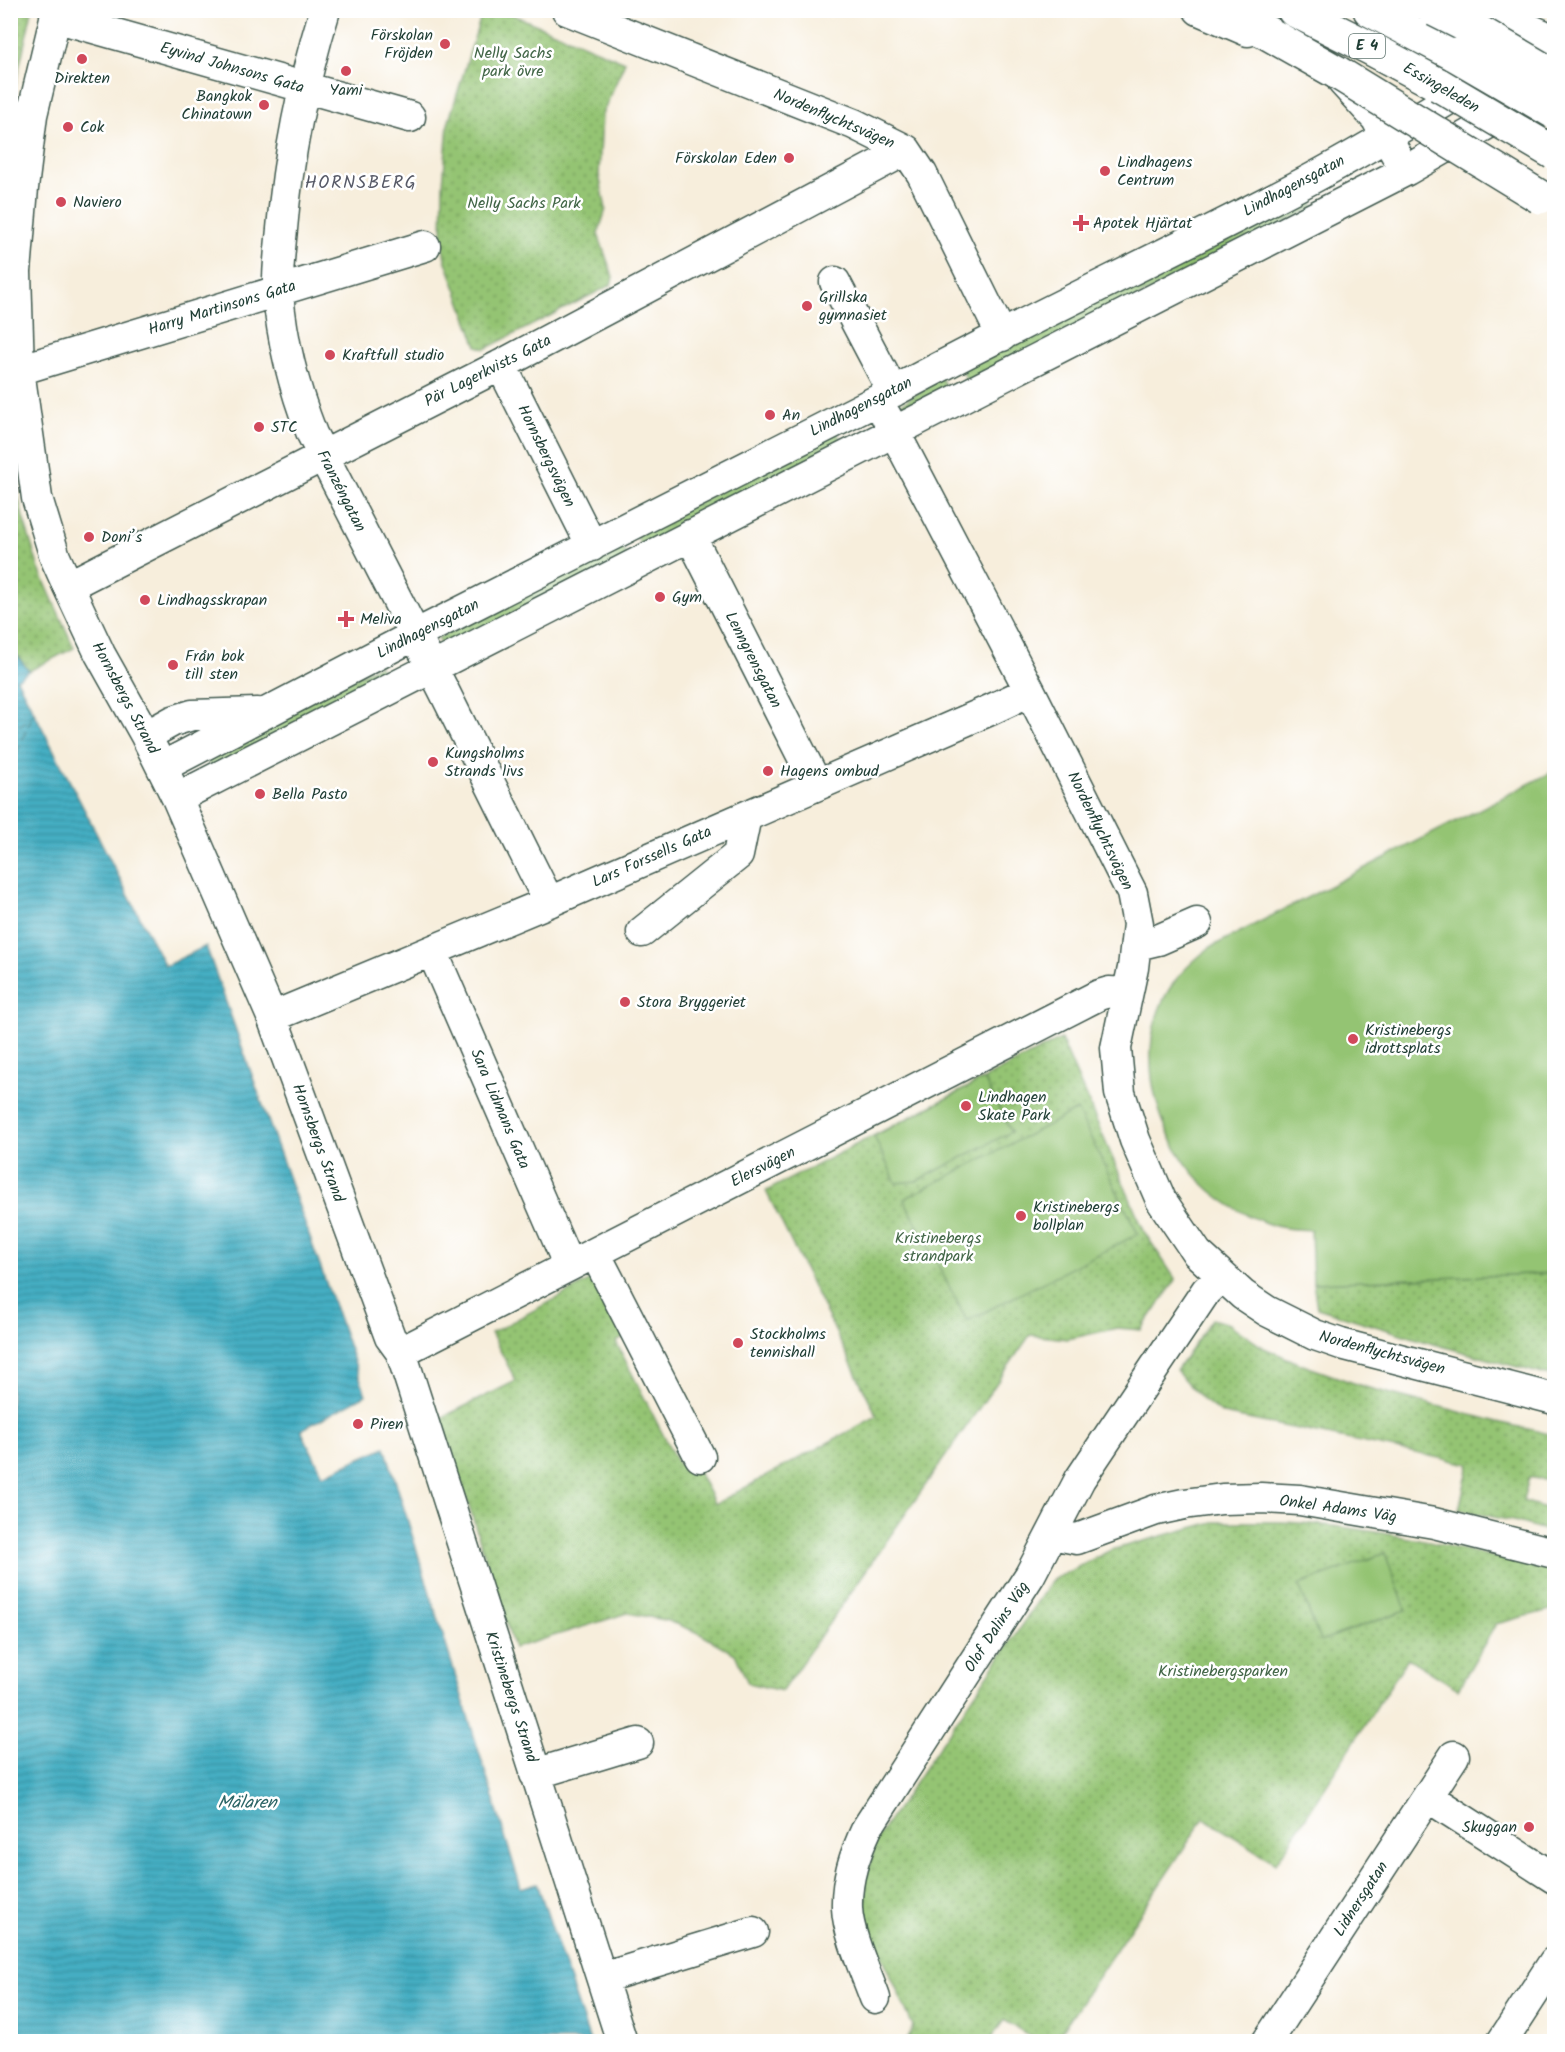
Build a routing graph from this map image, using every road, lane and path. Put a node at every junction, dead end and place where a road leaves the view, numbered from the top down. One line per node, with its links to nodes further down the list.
1 (325, 10): 12 (street, Franzéngatan)
2 (567, 10): 16 (street, Nordenflychtsvägen)
3 (1294, 10): 17 (highway, Essingeleden / E 4, bridge)
4 (1370, 10): 13 (highway, E 4, bridge)
5 (1435, 10): 10 (highway, bridge)
6 (1486, 10): 9 (street)
7 (56, 14): 12 (street, Eyvind Johnsons Gata); 25 (street, Hornsbergs Strand)
8 (1211, 16): 15 (street); 19 (highway, bridge)
9 (1554, 40): 15 (street, Lindhagensgatan)
10 (1554, 76)
11 (1554, 86): 18 (street)
12 (303, 88): 14 (street, Eyvind Johnsons Gata); 22 (street, Franzéngatan)
13 (1554, 112)
14 (410, 117)
15 (1385, 136): 18 (street); 23 (street, Lindhagensgatan)
16 (906, 150): 23 (street, Nordenflychtsvägen); 24 (street, Pär Lagerkvists Gata)
17 (1554, 153)
18 (1407, 170): 27 (street)
19 (1554, 207)
20 (425, 246): 22 (street, Harry Martinsons Gata)
21 (835, 282): 26 (street, Nordenflychtsvägen)
22 (278, 291): 25 (street, Harry Martinsons Gata); 28 (street, Franzéngatan)
23 (1002, 336): 26 (street, Lindhagensgatan)
24 (501, 365): 28 (street, Pär Lagerkvists Gata); 30 (street, Hornsbergsvägen)
25 (19, 370): 31 (street, Hornsbergs Strand)
26 (885, 396): 27 (street, Nordenflychtsvägen); 30 (street, Lindhagensgatan)
27 (895, 432): 29 (street); 34 (street, Nordenflychtsvägen)
28 (323, 455): 31 (street, Pär Lagerkvists Gata); 32 (street, Franzéngatan)
29 (690, 535): 33 (street); 38 (street, Lenngrensgatan)
30 (592, 546): 32 (street, Lindhagensgatan)
31 (68, 586): 36 (street, Hornsbergs Strand)
32 (415, 635): 33 (street, Franzéngatan); 35 (street, Lindhagensgatan)
33 (432, 669): 39 (street); 41 (street, Franzéngatan)
34 (1030, 691): 38 (street, Lars Forssells Gata); 44 (street, Nordenflychtsvägen)
35 (266, 713): 36 (street); 37 (street, Lindhagensgatan)
36 (146, 736): 37 (street, Hornsbergs Strand)
37 (162, 767): 39 (street, Hornsbergs Strand)
38 (817, 785): 40 (street, Lars Forssells Gata)
39 (177, 798): 47 (street, Hornsbergs Strand)
40 (746, 816): 41 (street, Lars Forssells Gata); 43 (street)
41 (549, 902): 45 (street, Lars Forssells Gata)
42 (1197, 923): 44 (street)
43 (642, 932)
44 (1137, 945): 46 (street, Nordenflychtsvägen)
45 (432, 951): 47 (street, Lars Forssells Gata); 49 (street, Sara Lidmans Gata)
46 (1127, 993): 48 (street, Elersvägen); 50 (street, Nordenflychtsvägen)
47 (272, 1017): 51 (street, Hornsbergs Strand)
48 (595, 1253): 49 (street, Elersvägen); 53 (street)
49 (568, 1266): 51 (street, Elersvägen)
50 (1221, 1277): 52 (street, Nordenflychtsvägen); 54 (street, Olof Dalins Väg)
51 (401, 1352): 58 (street, Kristinebergs Strand)
52 (1554, 1399)
53 (700, 1457)
54 (1052, 1533): 55 (street, Onkel Adams Väg); 64 (street, Olof Dalins Väg)
55 (1554, 1552)
56 (638, 1743): 58 (street)
57 (1454, 1756): 59 (street, Lidnersgatan)
58 (535, 1774): 63 (street, Kristinebergs Strand)
59 (1428, 1797): 60 (street); 66 (street, Lidnersgatan)
60 (1554, 1878)
61 (753, 1932): 63 (street)
62 (1554, 1962): 67 (street)
63 (602, 1978): 65 (street, Kristinebergs Strand)
64 (875, 1998)
65 (622, 2042)
66 (1267, 2042)
67 (1502, 2042)

